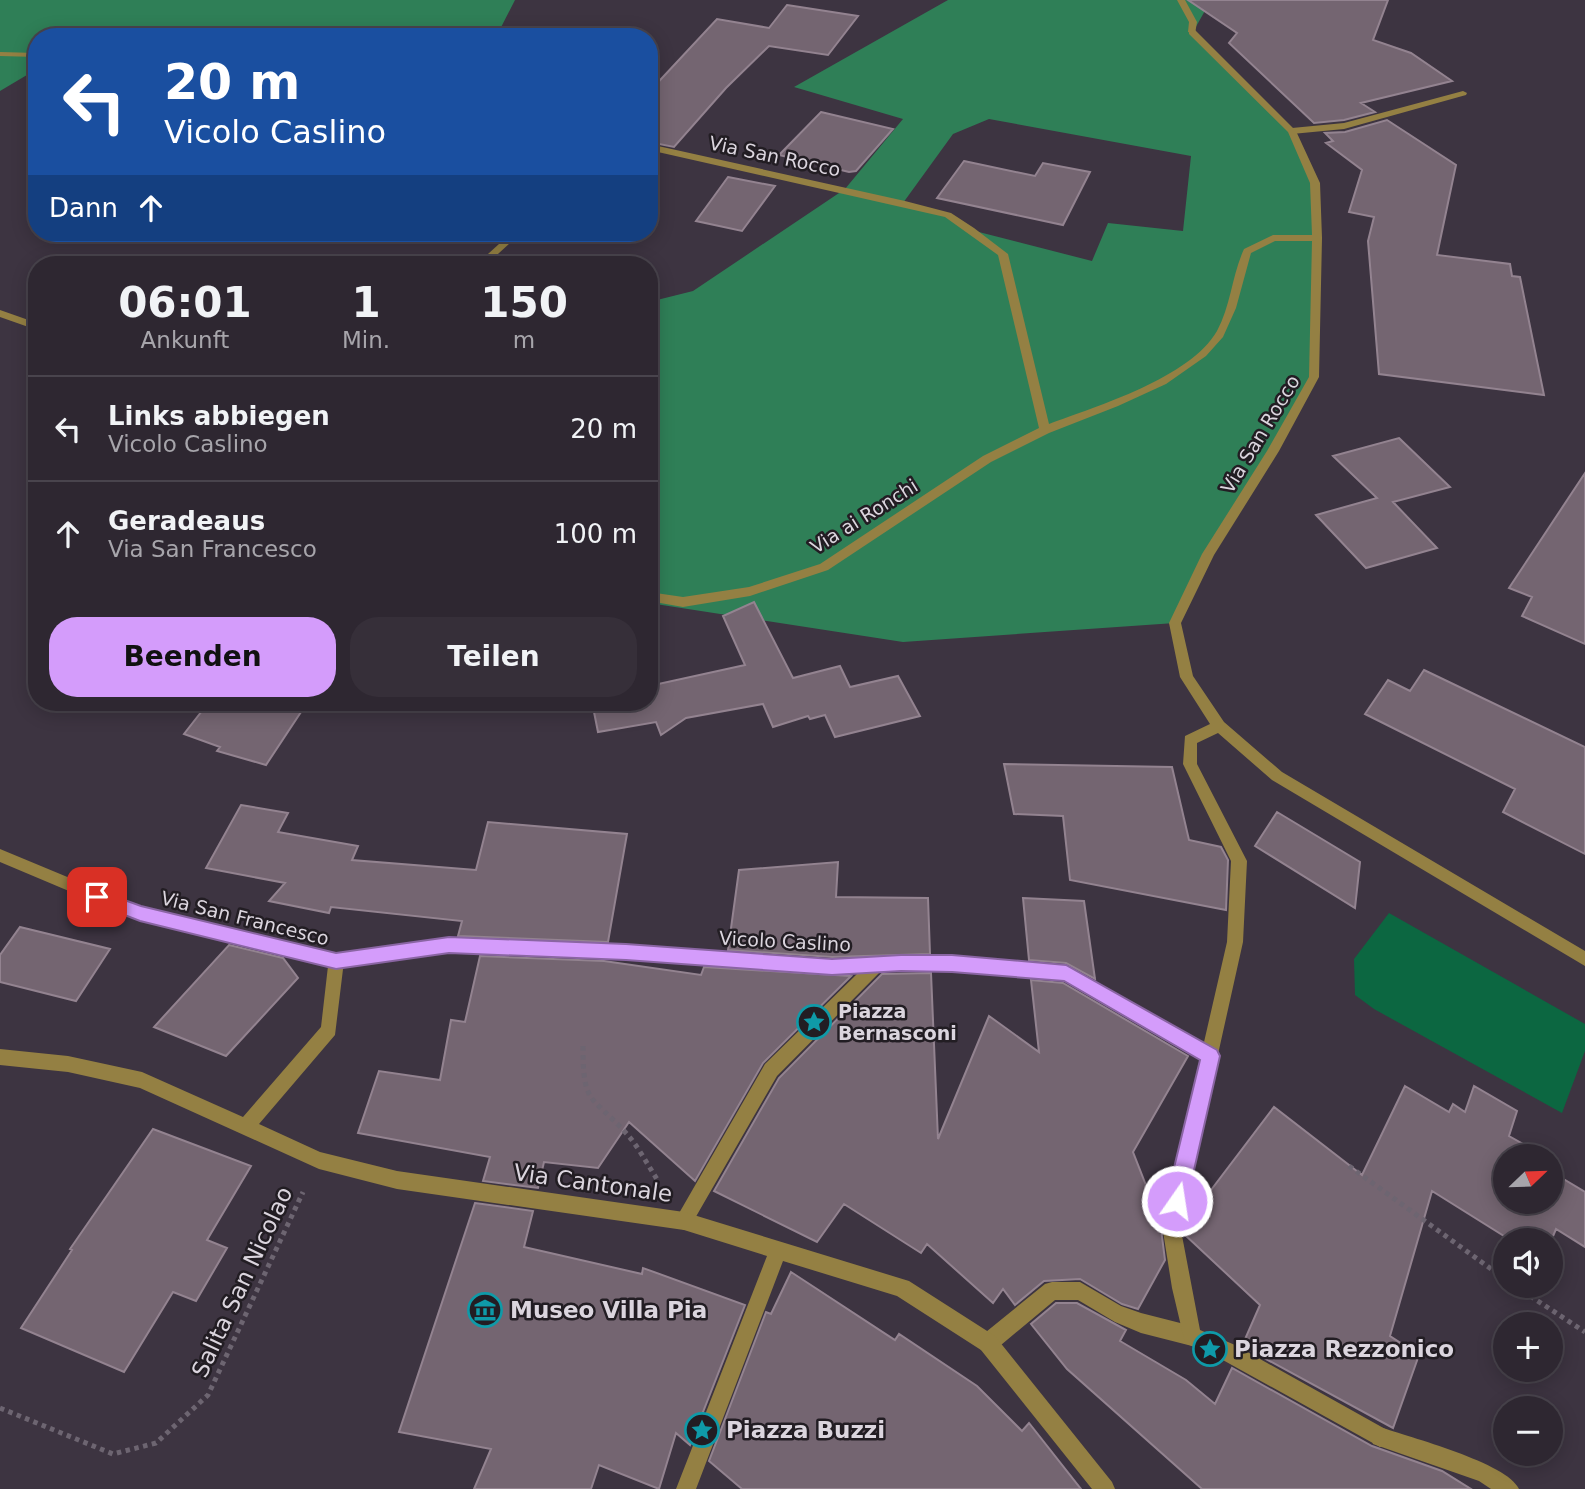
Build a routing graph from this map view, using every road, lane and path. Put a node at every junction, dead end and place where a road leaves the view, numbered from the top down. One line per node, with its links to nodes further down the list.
1 (1181, 0): 5 (street)
2 (0, 55): 3 (street)
3 (28, 55)
4 (1463, 93): 5 (street)
5 (1292, 131): 7 (street, Via San Rocco)
6 (658, 149): 12 (street, Via San Rocco)
7 (1317, 238): 12 (street); 14 (street, Via San Rocco)
8 (506, 242): 9 (street)
9 (491, 256)
10 (0, 313): 11 (street)
11 (28, 324)
12 (1045, 430): 13 (street, Via ai Ronchi)
13 (658, 598)
14 (1219, 726): 16 (street, Via San Rocco); 20 (street)
15 (0, 855): 17 (street, Via San Francesco)
16 (1585, 959)
17 (336, 961): 18 (street, Vicolo Caslino); 22 (street, Via San Francesco)
18 (876, 966): 20 (street, Vicolo Caslino); 25 (street)
19 (583, 1046): 25 (path)
20 (1210, 1056): 30 (street)
21 (0, 1057): 22 (street, Via Cantonale)
22 (244, 1128): 23 (street, Via Cantonale)
23 (318, 1160): 25 (street, Via Cantonale); 32 (path, Salita San Nicolao)
24 (1349, 1166): 27 (path)
25 (684, 1221): 26 (street, Via Cantonale)
26 (778, 1250): 31 (street, Via Cantonale); 33 (street)
27 (1493, 1270)
28 (1533, 1298): 29 (path)
29 (1585, 1332)
30 (1192, 1336): 31 (street); 35 (street)
31 (988, 1343): 34 (street, Via Cantonale)
32 (0, 1408)
33 (687, 1489)
34 (1105, 1489)
35 (1510, 1489)

